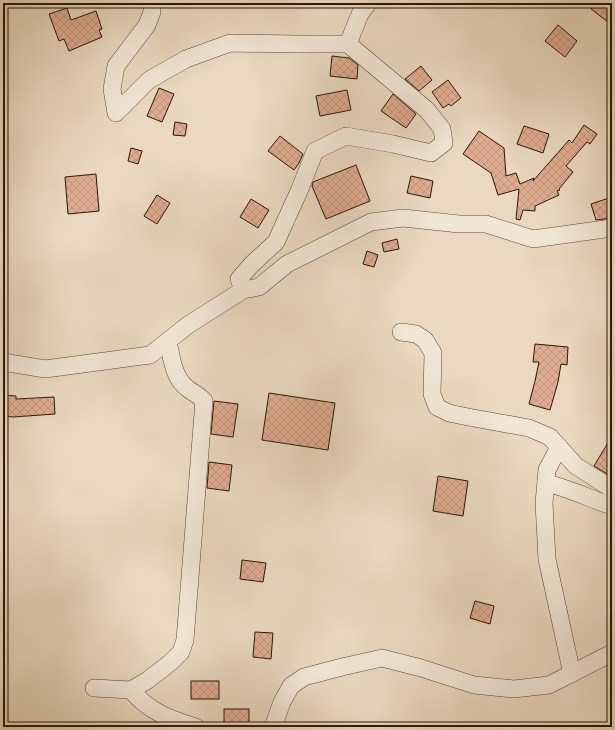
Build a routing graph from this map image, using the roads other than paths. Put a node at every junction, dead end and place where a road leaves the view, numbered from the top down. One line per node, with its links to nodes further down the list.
1 (152, 3): 3 (street)
2 (368, 3): 3 (street)
3 (348, 44): 5 (street)
4 (612, 228): 5 (street)
5 (243, 290): 7 (street)
6 (401, 332): 9 (street)
7 (168, 342): 8 (street); 16 (street)
8 (3, 362)
9 (559, 447): 10 (street); 11 (street)
10 (546, 483): 12 (street); 14 (street)
11 (612, 489)
12 (612, 506)
13 (612, 653): 14 (street)
14 (572, 674): 18 (street)
15 (94, 688): 16 (street)
16 (130, 690): 17 (street)
17 (196, 727)
18 (273, 727)

